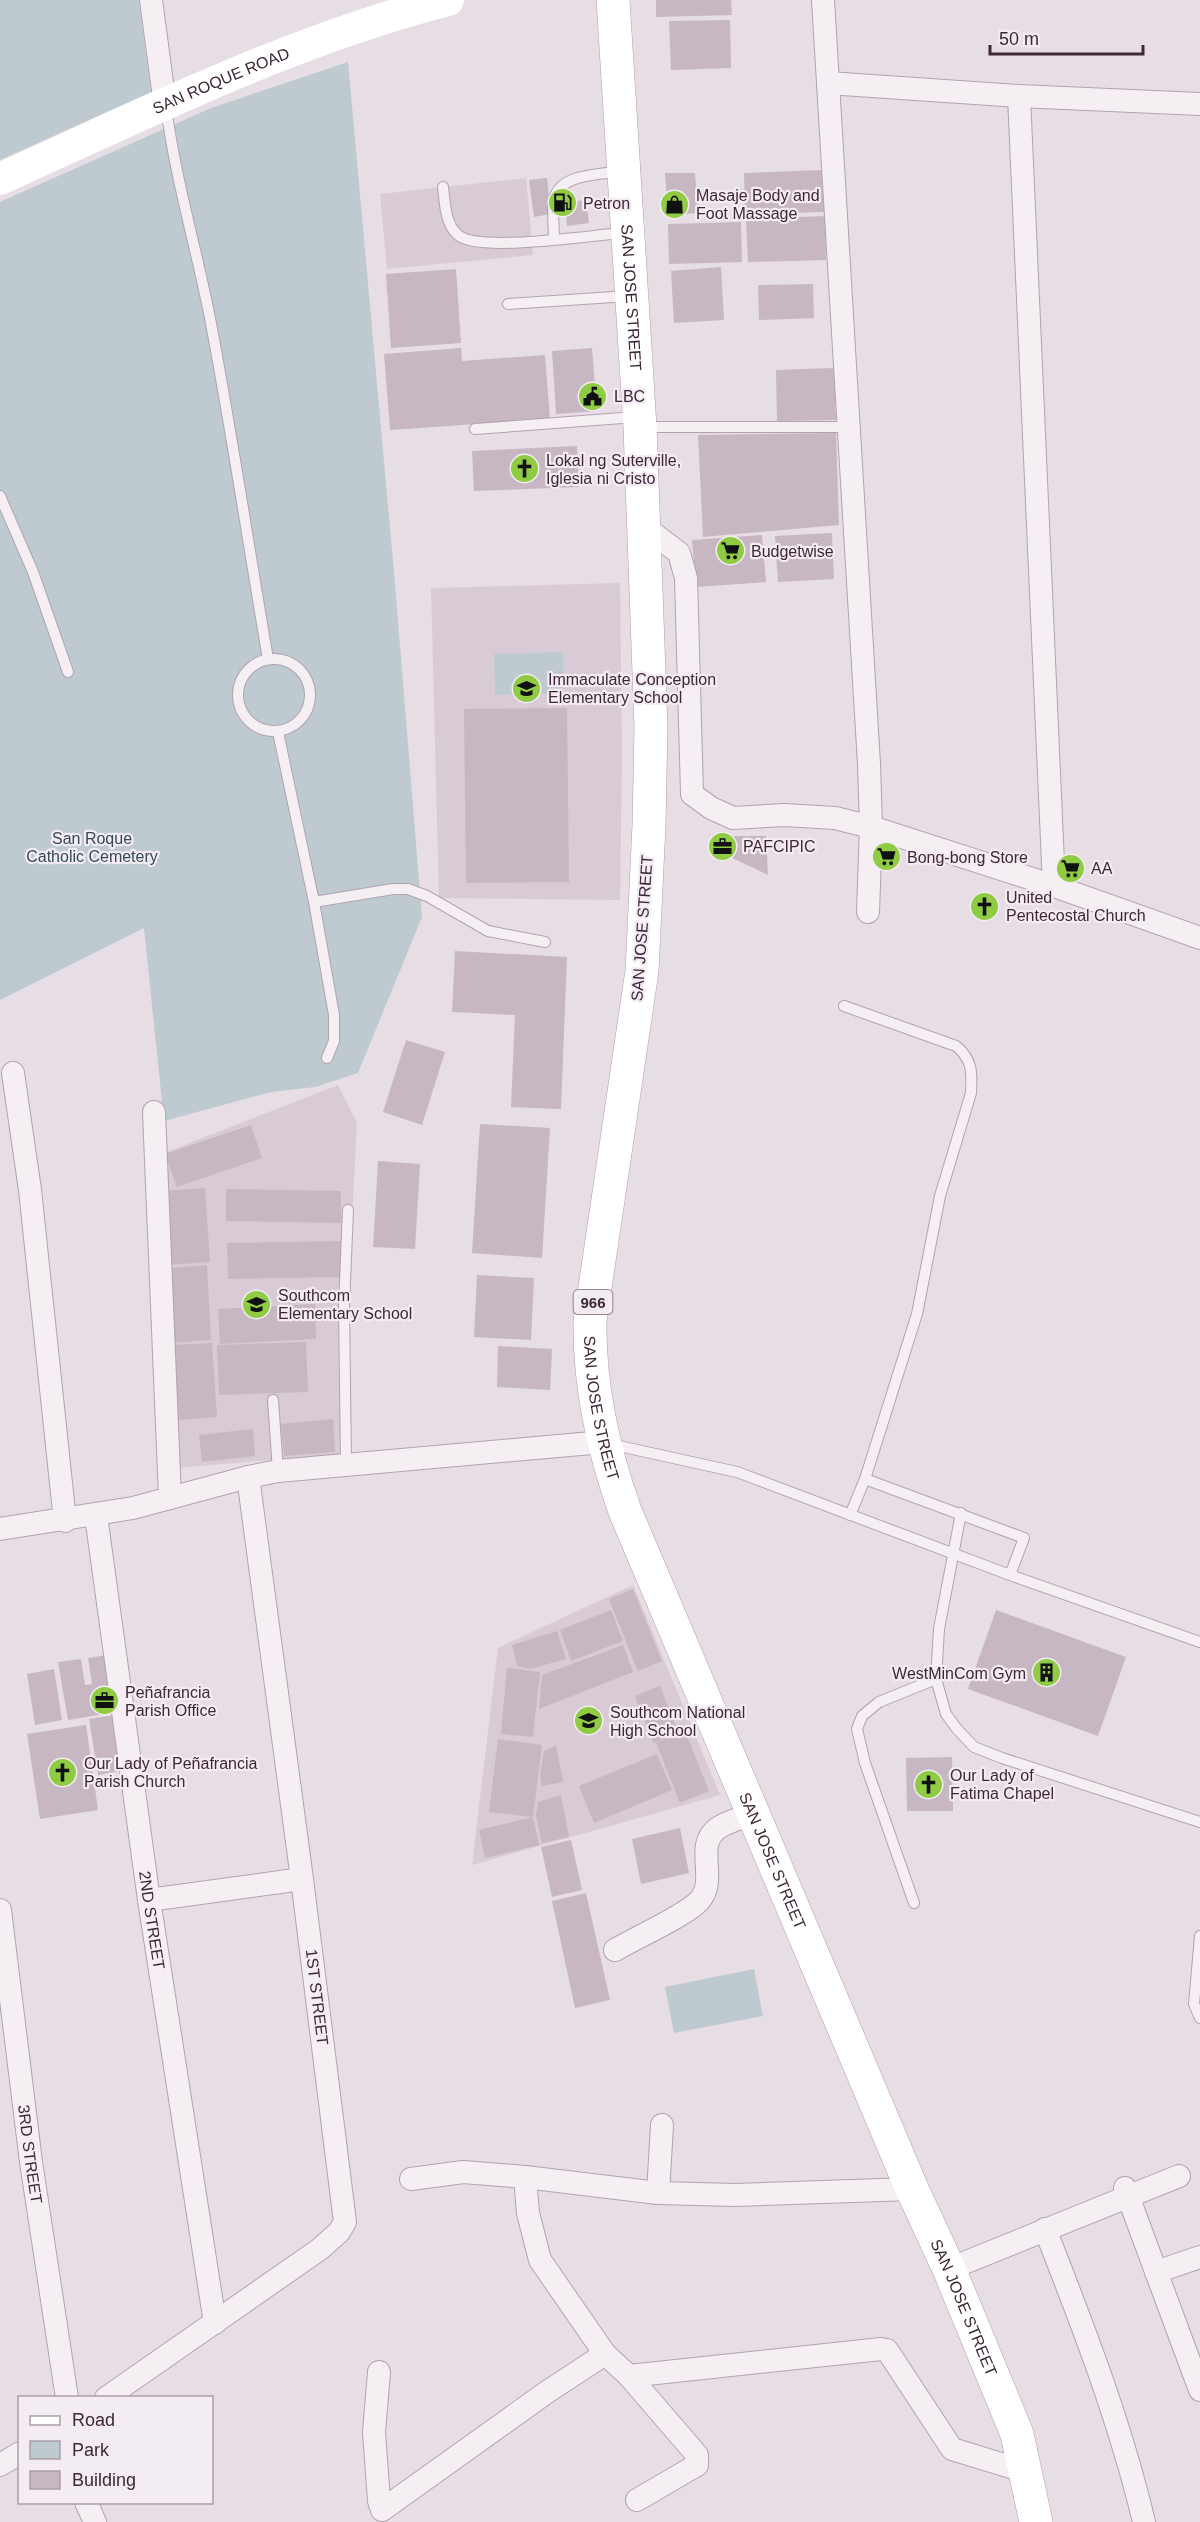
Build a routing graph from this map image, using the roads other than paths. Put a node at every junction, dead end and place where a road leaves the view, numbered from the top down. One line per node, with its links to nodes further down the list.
1 (151, 0): 8 (street)
2 (448, 0): 8 (main road, SAN ROQUE ROAD)
3 (613, 0): 9 (main road, SAN JOSE STREET / 966)
4 (823, 0): 5 (street)
5 (828, 83): 6 (street); 17 (street)
6 (1019, 96): 7 (street); 25 (street)
7 (1200, 104)
8 (165, 105): 10 (main road, SAN ROQUE ROAD); 21 (lane)
9 (624, 171): 12 (main road, SAN JOSE STREET / 966); 13 (lane)
10 (0, 179)
11 (443, 187): 13 (lane)
12 (628, 233): 13 (lane); 14 (main road, SAN JOSE STREET / 966)
13 (554, 239)
14 (632, 295): 15 (lane); 16 (main road, SAN JOSE STREET / 966)
15 (508, 304)
16 (640, 422): 17 (lane); 18 (lane); 20 (main road, SAN JOSE STREET / 966)
17 (848, 427): 24 (street)
18 (475, 429)
19 (0, 496): 22 (lane)
20 (645, 527): 24 (street); 36 (main road, SAN JOSE STREET / 966)
21 (268, 658): 23 (lane); 23 (lane)
22 (68, 672)
23 (278, 732): 26 (lane)
24 (871, 827): 25 (street); 27 (street)
25 (1054, 886): 28 (street)
26 (314, 903): 29 (lane); 31 (lane)
27 (868, 912)
28 (1200, 938)
29 (545, 942)
30 (843, 1006): 40 (lane)
31 (327, 1058)
32 (14, 1074): 45 (street)
33 (154, 1112): 41 (street)
34 (348, 1210): 37 (lane)
35 (273, 1400): 38 (lane)
36 (603, 1442): 37 (street); 43 (lane); 51 (main road, SAN JOSE STREET / 966)
37 (346, 1465): 38 (street)
38 (278, 1472): 39 (street)
39 (248, 1477): 41 (street); 53 (street, 1ST STREET)
40 (865, 1479): 42 (lane); 43 (lane)
41 (170, 1498): 44 (street)
42 (961, 1513): 47 (lane); 48 (lane)
43 (850, 1515): 47 (lane)
44 (96, 1516): 45 (street); 54 (street, 2ND STREET)
45 (65, 1521): 46 (street)
46 (0, 1529)
47 (952, 1554): 48 (lane); 50 (lane)
48 (1010, 1575): 49 (lane)
49 (1200, 1642)
50 (936, 1679): 52 (lane); 55 (lane)
51 (752, 1814): 58 (street); 64 (main road, SAN JOSE STREET / 966)
52 (1200, 1822)
53 (302, 1879): 54 (street); 71 (street, 1ST STREET)
54 (149, 1900): 71 (street, 2ND STREET)
55 (914, 1903)
56 (0, 1916): 76 (street, 3RD STREET)
57 (1200, 1940): 59 (lane)
58 (615, 1950)
59 (1200, 2018)
60 (662, 2125): 66 (street)
61 (1179, 2176): 65 (street)
62 (525, 2177): 63 (street); 66 (street); 72 (street)
63 (411, 2179)
64 (912, 2189): 66 (street); 69 (main road, SAN JOSE STREET / 966)
65 (1126, 2192): 67 (street); 70 (street)
66 (658, 2193)
67 (1045, 2229): 69 (street); 86 (street)
68 (1200, 2257): 70 (street)
69 (949, 2269): 80 (main road, SAN JOSE STREET / 966)
70 (1156, 2272): 75 (street)
71 (215, 2323): 77 (street, 1ST STREET)
72 (605, 2354): 74 (street); 83 (street)
73 (379, 2372): 83 (street)
74 (629, 2376): 80 (street); 81 (street)
75 (1200, 2390)
76 (67, 2396)
77 (107, 2396)
78 (18, 2454): 79 (street)
79 (0, 2465)
80 (1027, 2472): 85 (main road, SAN JOSE STREET / 966)
81 (638, 2500)
82 (87, 2504): 84 (street)
83 (375, 2516)
84 (94, 2522)
85 (1036, 2522)
86 (1144, 2522)

